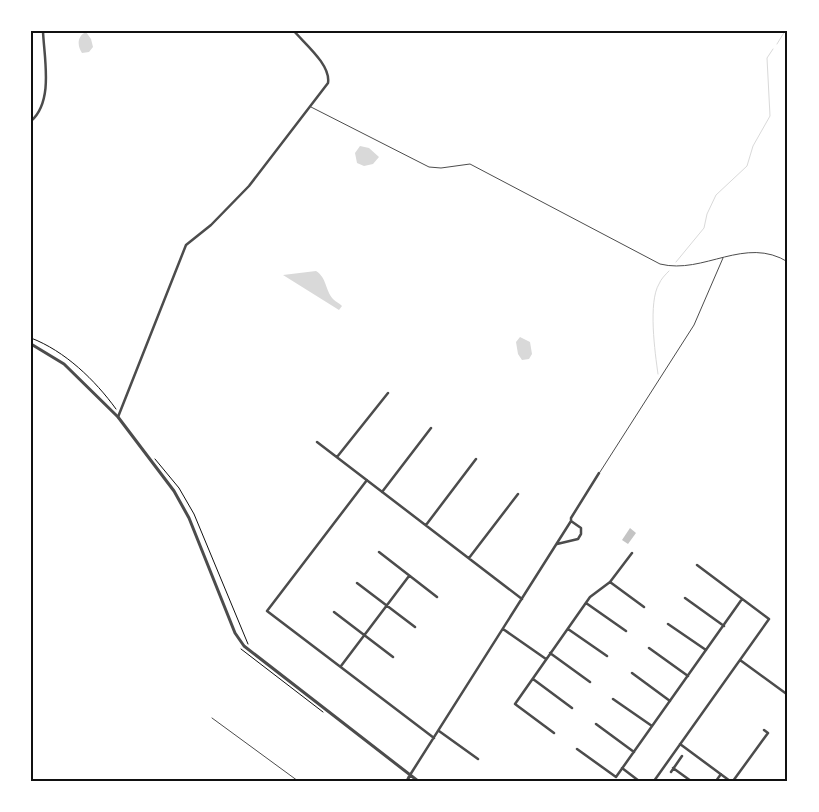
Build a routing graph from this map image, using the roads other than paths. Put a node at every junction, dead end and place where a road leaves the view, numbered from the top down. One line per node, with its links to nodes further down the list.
1 (43, 31): 4 (street)
2 (294, 31): 3 (street)
3 (311, 107): 5 (lane); 9 (street)
4 (31, 121)
5 (723, 257): 6 (lane); 14 (lane)
6 (788, 262)
7 (31, 344): 9 (street)
8 (388, 392): 12 (street)
9 (118, 417): 79 (street)
10 (431, 428): 16 (street)
11 (317, 442): 12 (street)
12 (337, 457): 15 (street)
13 (476, 459): 19 (street)
14 (599, 473): 18 (street)
15 (367, 480): 16 (street); 52 (street)
16 (382, 492): 19 (street)
17 (518, 494): 23 (street)
18 (571, 521): 20 (street); 20 (street)
19 (426, 525): 23 (street)
20 (557, 544): 30 (street)
21 (379, 552): 25 (street)
22 (632, 553): 26 (street)
23 (469, 559): 30 (street)
24 (697, 566): 32 (street)
25 (409, 576): 28 (street); 35 (street)
26 (610, 582): 33 (street); 34 (street)
27 (357, 583): 35 (street)
28 (437, 597)
29 (685, 598): 39 (street)
30 (522, 599): 42 (street)
31 (643, 599): 34 (street)
32 (742, 600): 39 (street); 51 (street)
33 (586, 603): 41 (street); 43 (street)
34 (639, 603): 36 (street)
35 (387, 605): 40 (street); 44 (street)
36 (644, 607)
37 (334, 612): 44 (street)
38 (668, 624): 46 (street)
39 (724, 626): 46 (street)
40 (415, 627)
41 (568, 628): 47 (street); 49 (street)
42 (503, 629): 50 (street); 65 (street)
43 (626, 632)
44 (364, 635): 48 (street); 52 (street)
45 (649, 648): 54 (street)
46 (706, 651): 54 (street)
47 (550, 653): 50 (street); 56 (street)
48 (393, 656)
49 (607, 656)
50 (546, 660): 55 (street)
51 (740, 660): 57 (street); 68 (street)
52 (340, 666): 67 (street)
53 (632, 674): 59 (street)
54 (688, 676): 59 (street)
55 (532, 679): 60 (street); 66 (street)
56 (590, 682)
57 (787, 693)
58 (613, 699): 63 (street)
59 (670, 701): 63 (street)
60 (572, 708)
61 (212, 718): 80 (lane)
62 (596, 724): 72 (street)
63 (652, 726): 72 (street)
64 (764, 730): 87 (street)
65 (439, 731): 67 (street); 74 (street)
66 (554, 733)
67 (434, 738): 79 (street)
68 (680, 744): 78 (street); 84 (street)
69 (584, 748): 71 (street)
70 (577, 749): 71 (street)
71 (582, 752): 75 (street)
72 (634, 752): 75 (street)
73 (682, 756): 76 (street)
74 (478, 759)
75 (622, 768): 83 (street)
76 (673, 768): 77 (street); 85 (street)
77 (671, 772)
78 (721, 774): 86 (street); 87 (street)
79 (410, 775): 81 (street); 82 (street)
80 (298, 781)
81 (406, 781)
82 (418, 781)
83 (639, 781)
84 (654, 781)
85 (690, 781)
86 (716, 781)
87 (732, 781)

